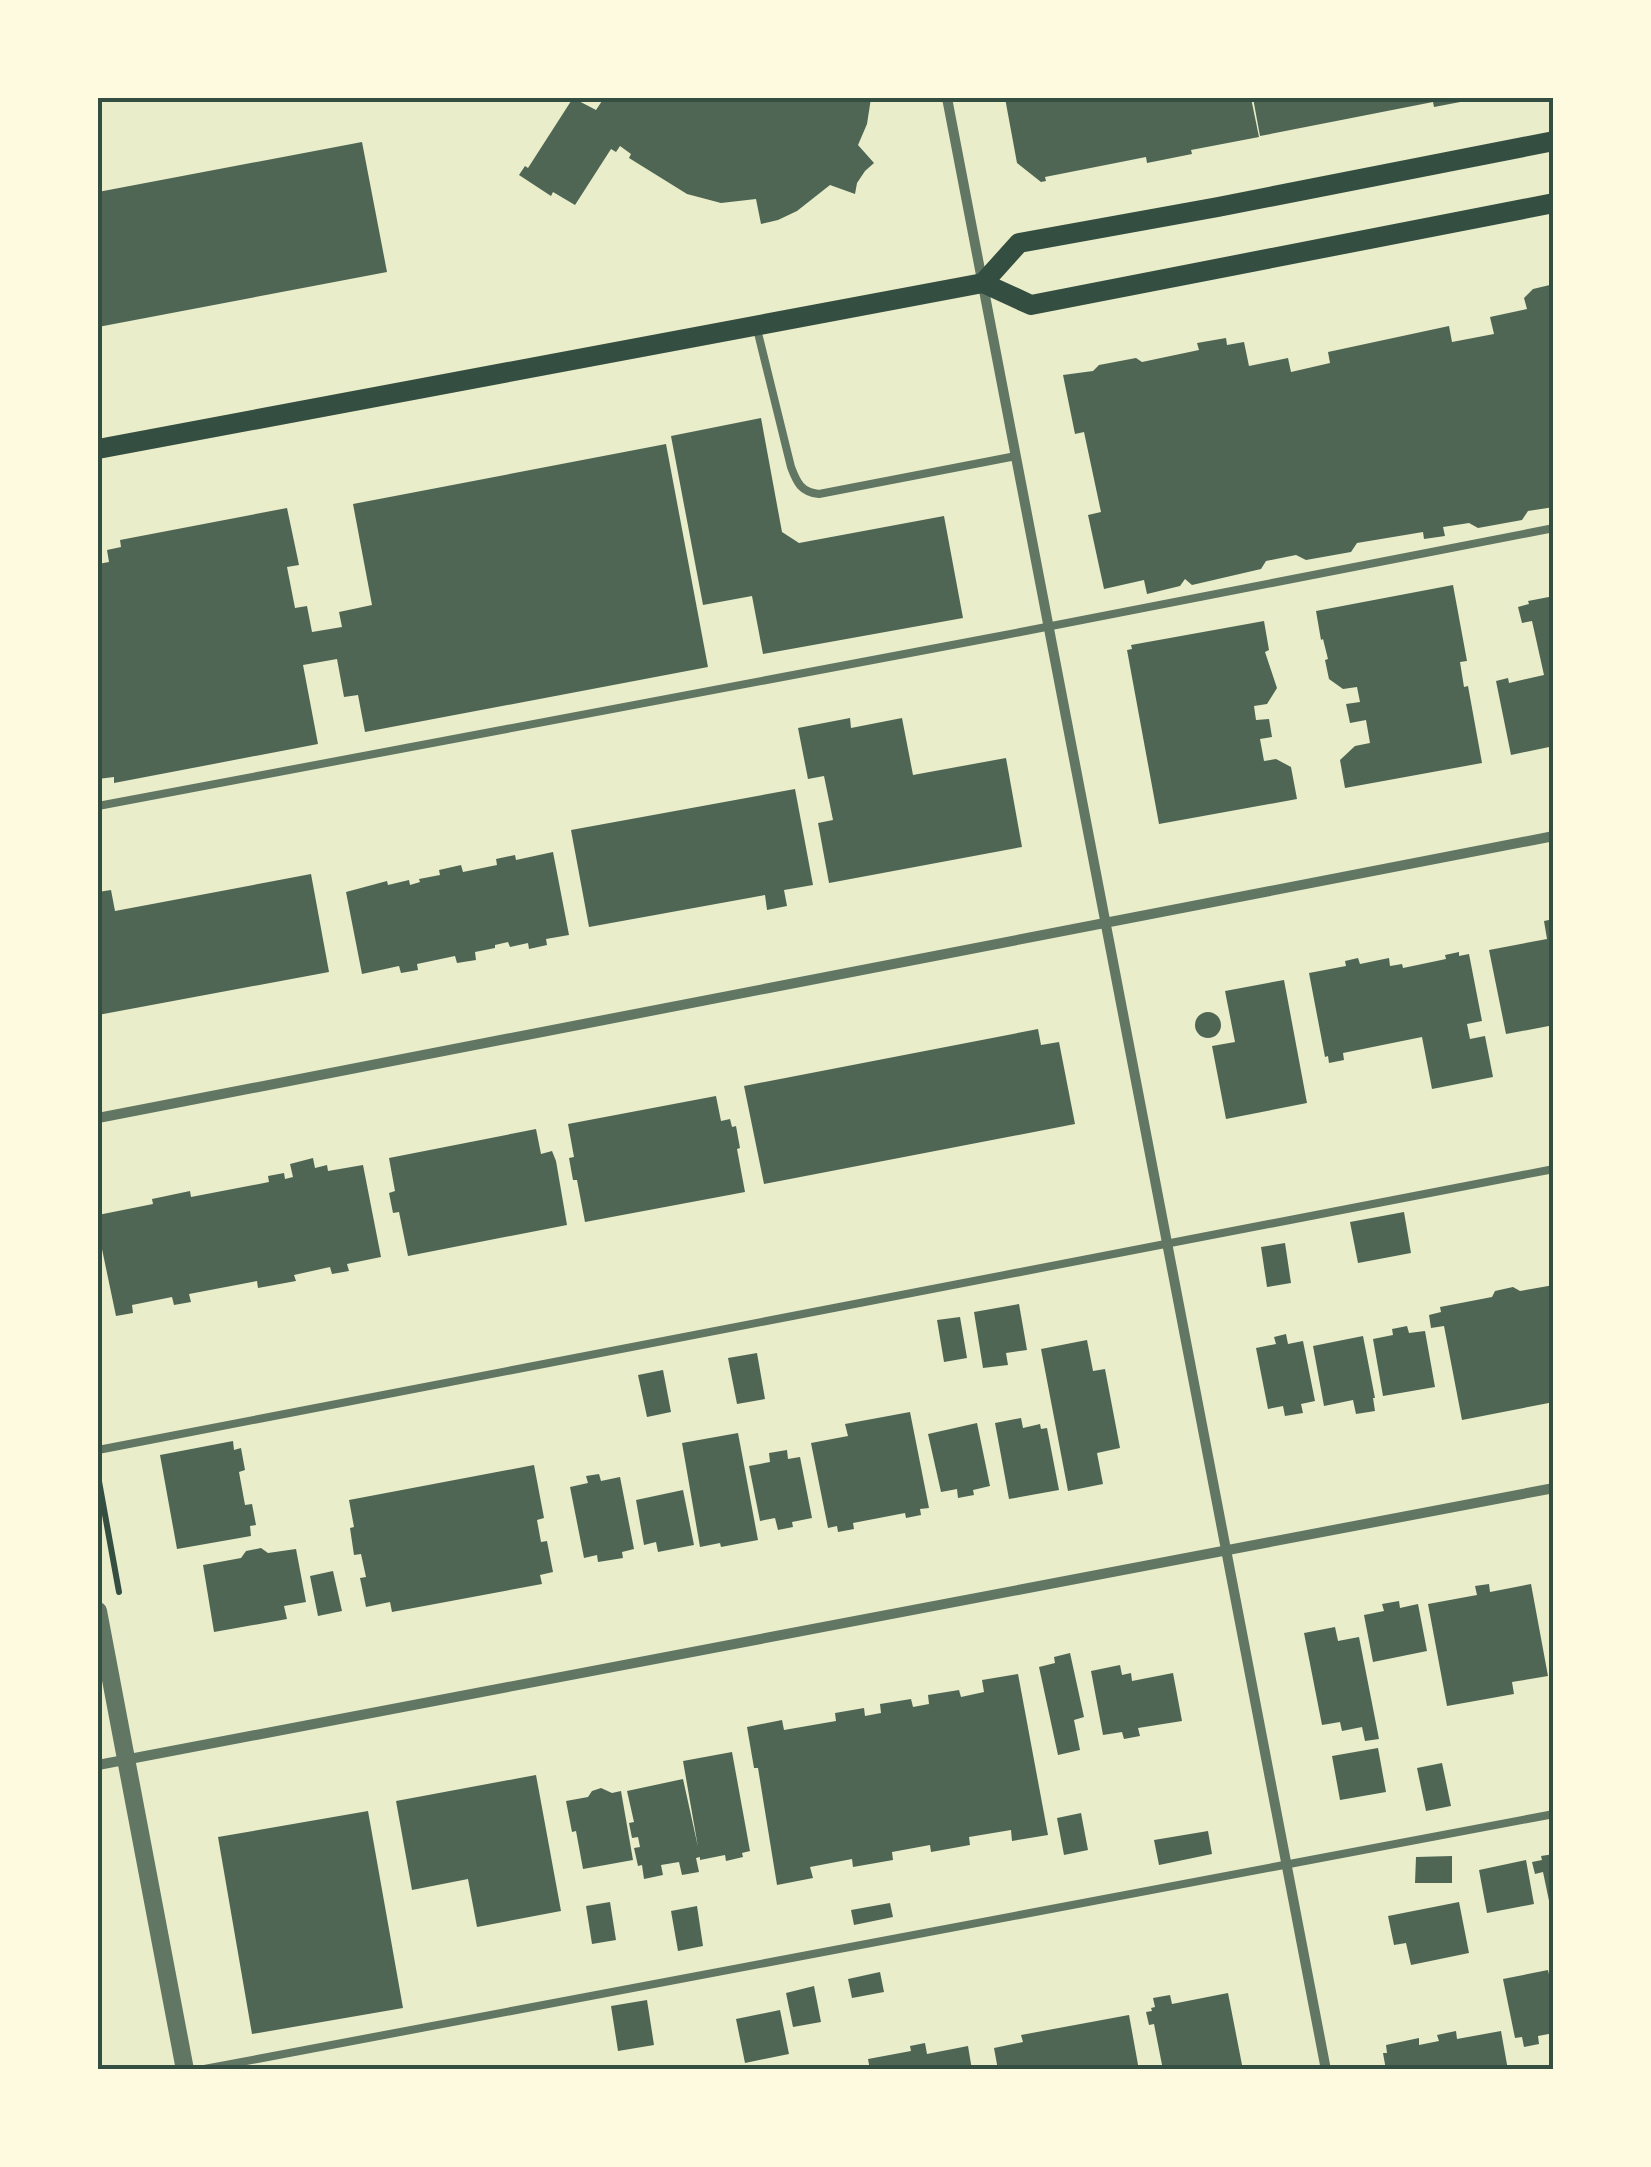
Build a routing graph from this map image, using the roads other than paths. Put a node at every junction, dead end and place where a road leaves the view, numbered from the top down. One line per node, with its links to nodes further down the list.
1 (947, 98): 4 (street)
2 (1554, 141): 4 (main road)
3 (1554, 204): 4 (main road)
4 (983, 283): 5 (main road); 7 (street)
5 (756, 326): 6 (main road); 7 (lane)
6 (98, 449)
7 (1016, 456): 9 (street)
8 (1554, 528): 9 (lane)
9 (1049, 627): 10 (lane); 12 (street)
10 (98, 806)
11 (1554, 836): 12 (street)
12 (1106, 922): 13 (street); 15 (street)
13 (98, 1118)
14 (1554, 1169): 15 (lane)
15 (1167, 1242): 16 (lane); 18 (street)
16 (98, 1450)
17 (1554, 1488): 18 (street)
18 (1226, 1550): 20 (street); 23 (street)
19 (98, 1611): 20 (street)
20 (126, 1760): 21 (street); 24 (street)
21 (98, 1766)
22 (1554, 1814): 23 (lane)
23 (1287, 1866): 25 (lane); 26 (street)
24 (185, 2070)
25 (199, 2070)
26 (1326, 2070)

